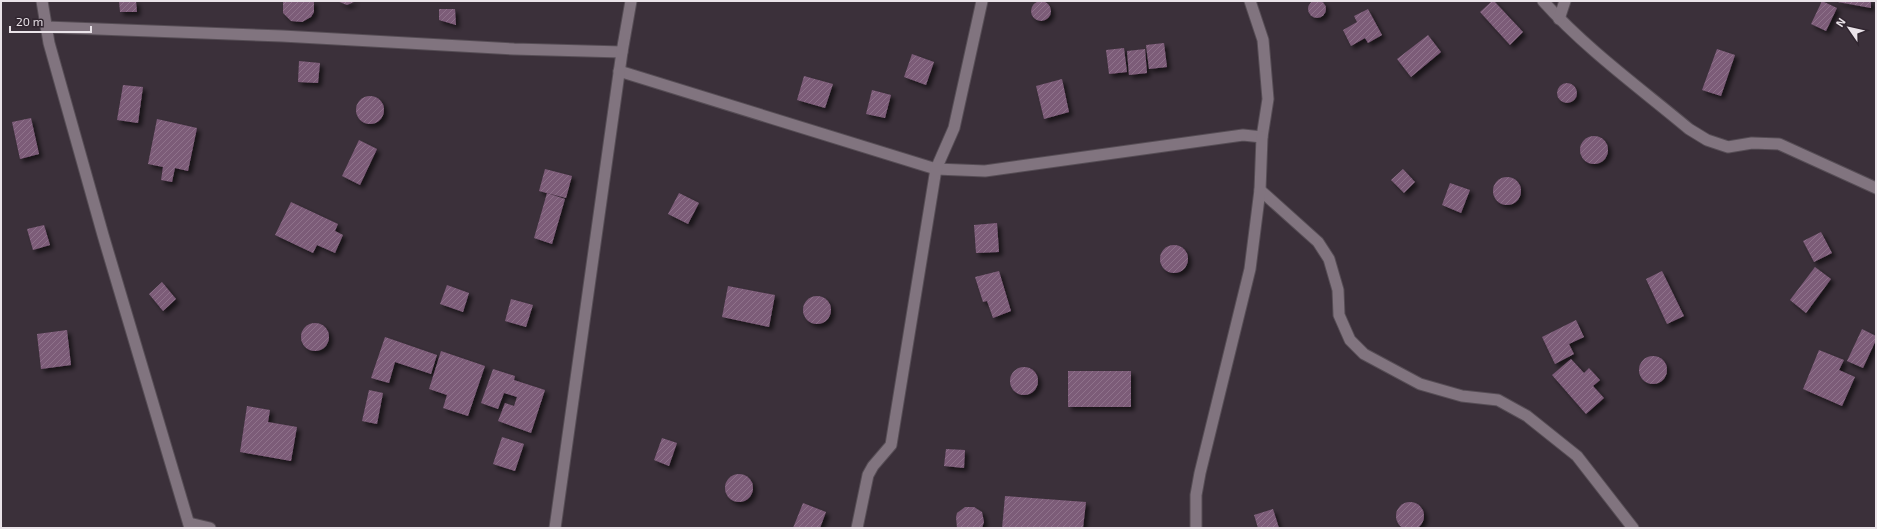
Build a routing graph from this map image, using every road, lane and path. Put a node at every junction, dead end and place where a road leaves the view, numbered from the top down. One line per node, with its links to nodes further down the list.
1 (42, 1): 8 (street)
2 (631, 1): 9 (street)
3 (982, 1): 12 (street)
4 (1250, 1): 11 (street)
5 (1543, 1): 7 (street)
6 (1565, 1): 7 (street)
7 (1559, 19): 13 (street)
8 (46, 27): 9 (street); 15 (street)
9 (622, 52): 10 (street)
10 (619, 71): 12 (street); 17 (street)
11 (1262, 137): 12 (street); 14 (street)
12 (936, 169): 18 (street)
13 (1876, 188)
14 (1260, 190): 19 (street); 20 (street)
15 (189, 525): 16 (street)
16 (210, 528)
17 (556, 528)
18 (857, 528)
19 (1196, 528)
20 (1633, 528)

